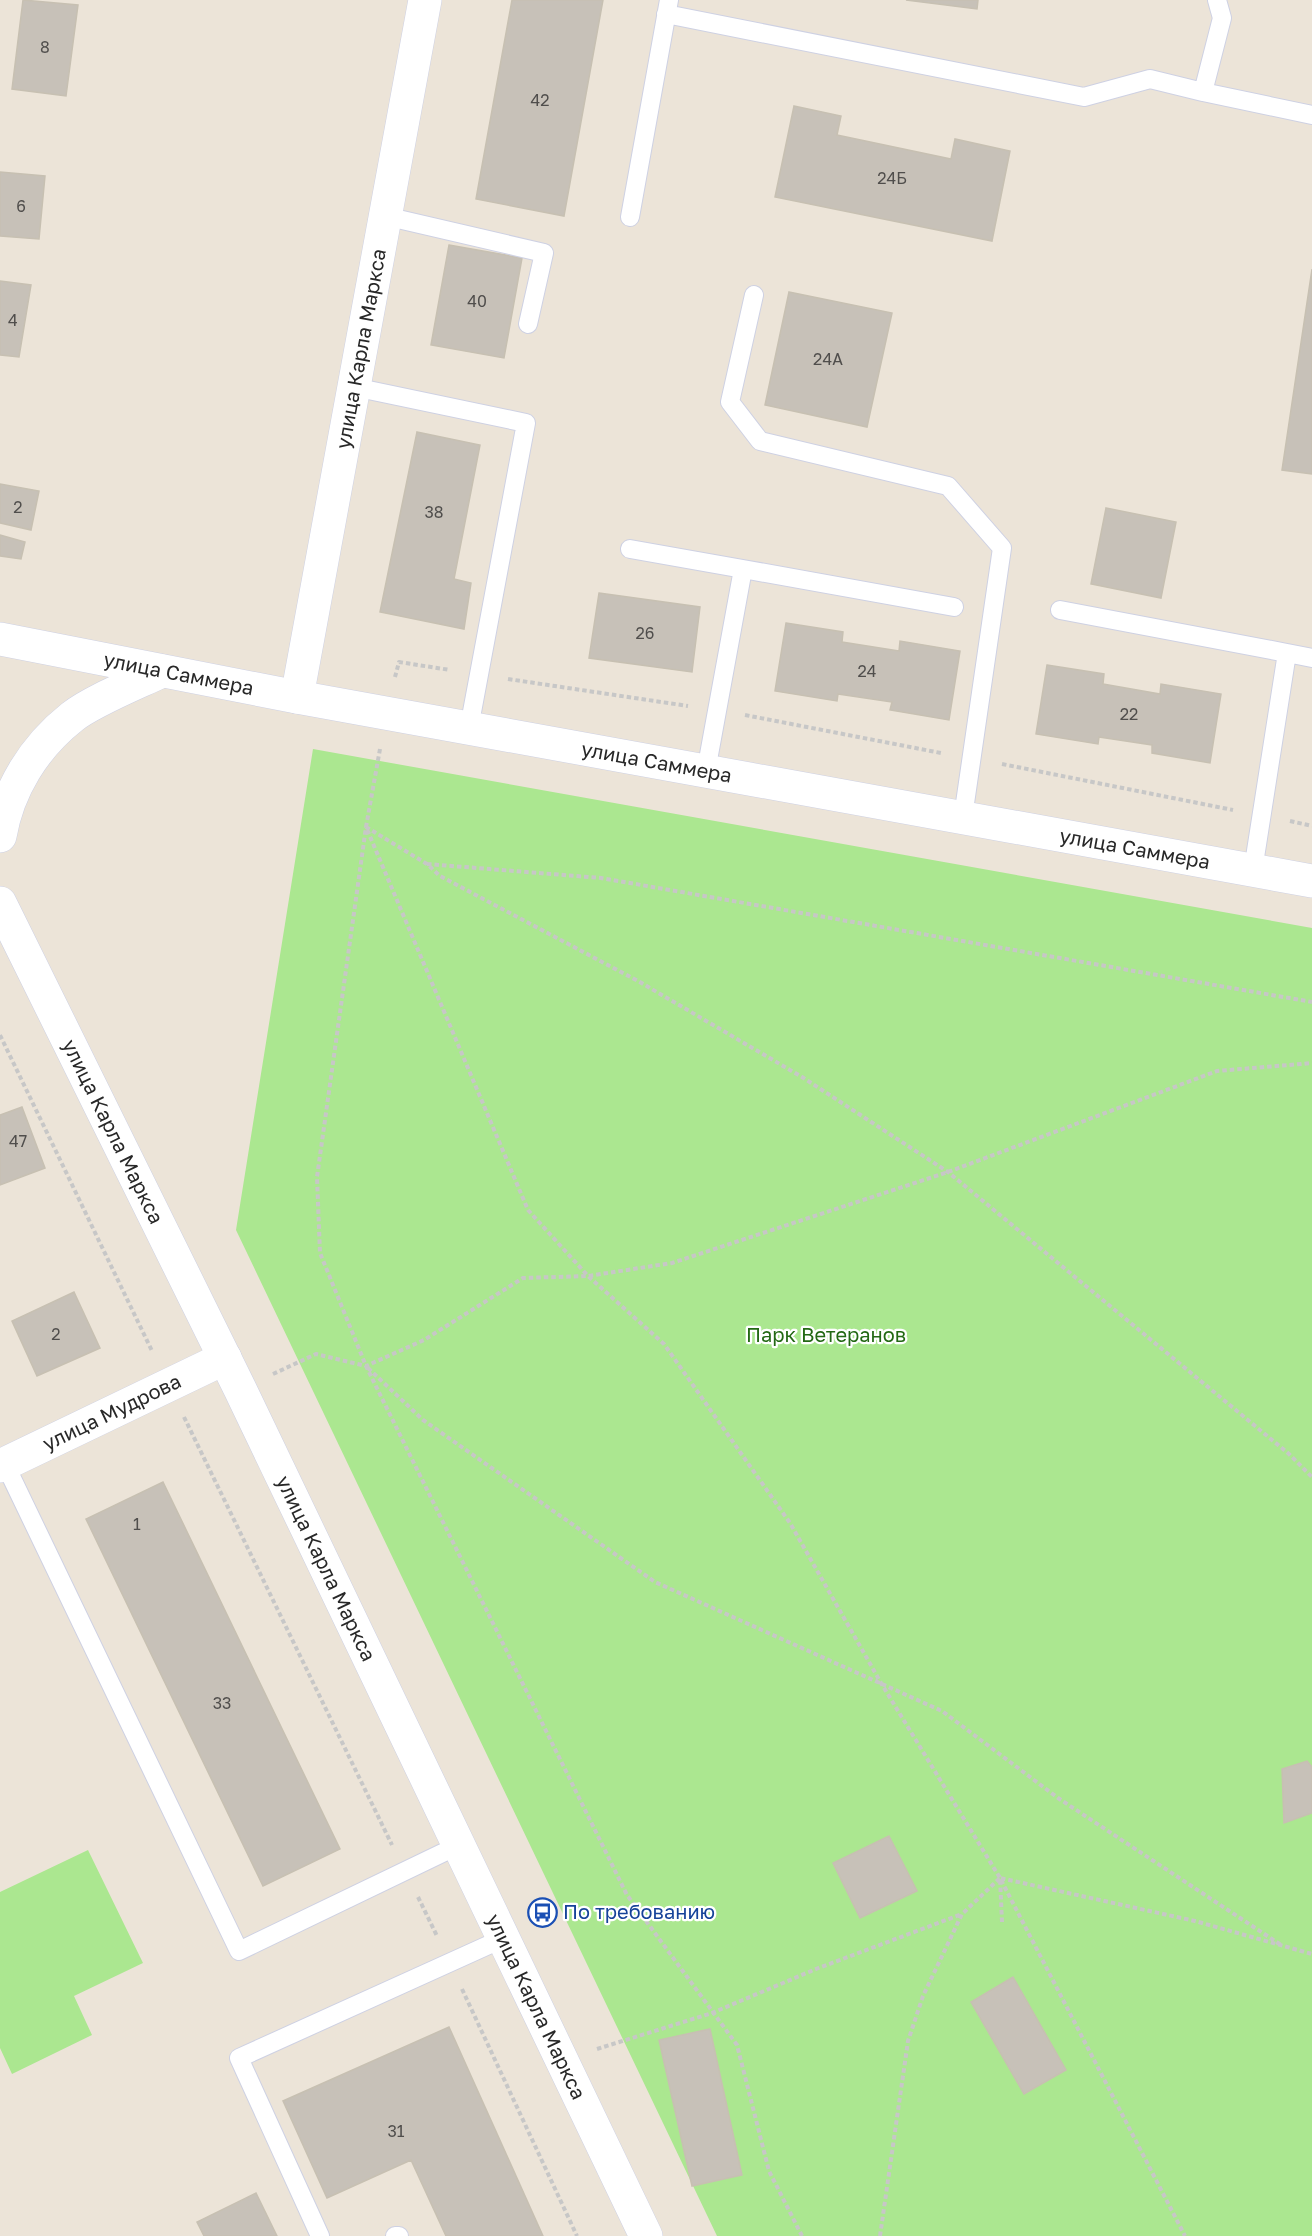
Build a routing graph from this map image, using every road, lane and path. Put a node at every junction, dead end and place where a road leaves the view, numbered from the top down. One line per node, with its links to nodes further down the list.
1 (425, 0): 6 (street, улица Карла Маркса)
2 (1217, 0): 4 (lane)
3 (668, 7): 4 (lane); 7 (lane)
4 (1203, 92): 5 (lane)
5 (1312, 115)
6 (385, 216): 9 (lane); 10 (street, улица Карла Маркса)
7 (630, 217)
8 (754, 294): 24 (lane)
9 (528, 324)
10 (354, 387): 19 (lane); 20 (street, улица Карла Маркса)
11 (630, 549): 12 (lane)
12 (743, 570): 13 (lane); 21 (lane)
13 (954, 607)
14 (1060, 610): 16 (lane)
15 (0, 639): 18 (street, улица Саммера)
16 (1287, 652): 17 (lane); 26 (lane)
17 (1312, 658)
18 (162, 671): 20 (street, улица Саммера); 30 (street)
19 (479, 674): 21 (path); 22 (path); 23 (lane)
20 (297, 697): 22 (street, улица Саммера)
21 (717, 710): 24 (path); 25 (lane)
22 (387, 713): 23 (street, улица Саммера); 29 (path)
23 (469, 728): 25 (street, улица Саммера)
24 (971, 758): 26 (path); 27 (lane)
25 (706, 771): 27 (street, улица Саммера)
26 (1261, 816): 28 (path); 32 (lane)
27 (963, 817): 32 (street, улица Саммера)
28 (1312, 826)
29 (366, 828): 31 (path); 39 (path); 41 (path)
30 (0, 836)
31 (427, 864): 35 (path); 38 (path)
32 (1253, 870): 33 (street, улица Саммера)
33 (1312, 880)
34 (0, 903): 40 (street, улица Карла Маркса)
35 (1312, 1002)
36 (0, 1035): 42 (path)
37 (1312, 1063): 38 (path)
38 (948, 1172): 39 (path); 45 (path)
39 (588, 1276): 41 (path); 46 (path)
40 (225, 1358): 42 (street, улица Мудрова); 43 (street, улица Карла Маркса)
41 (366, 1366): 43 (path); 46 (path); 56 (path)
42 (168, 1385): 44 (street, улица Мудрова); 48 (path)
43 (240, 1389): 47 (street, улица Карла Маркса)
44 (2, 1465): 48 (lane)
45 (1312, 1477)
46 (881, 1683): 49 (path); 53 (path)
47 (459, 1845): 48 (lane); 52 (street, улица Карла Маркса)
48 (405, 1871): 55 (path)
49 (1000, 1878): 50 (path); 51 (path); 53 (path); 63 (path)
50 (962, 1914): 56 (path); 62 (path)
51 (1002, 1922)
52 (504, 1938): 55 (lane); 57 (street, улица Карла Маркса)
53 (1281, 1945): 54 (path)
54 (1312, 1954)
55 (450, 1962): 58 (lane); 59 (path)
56 (712, 2013): 57 (path); 61 (path)
57 (562, 2061): 60 (street, улица Карла Маркса)
58 (320, 2236)
59 (577, 2236)
60 (646, 2236)
61 (802, 2236)
62 (880, 2236)
63 (1185, 2236)

